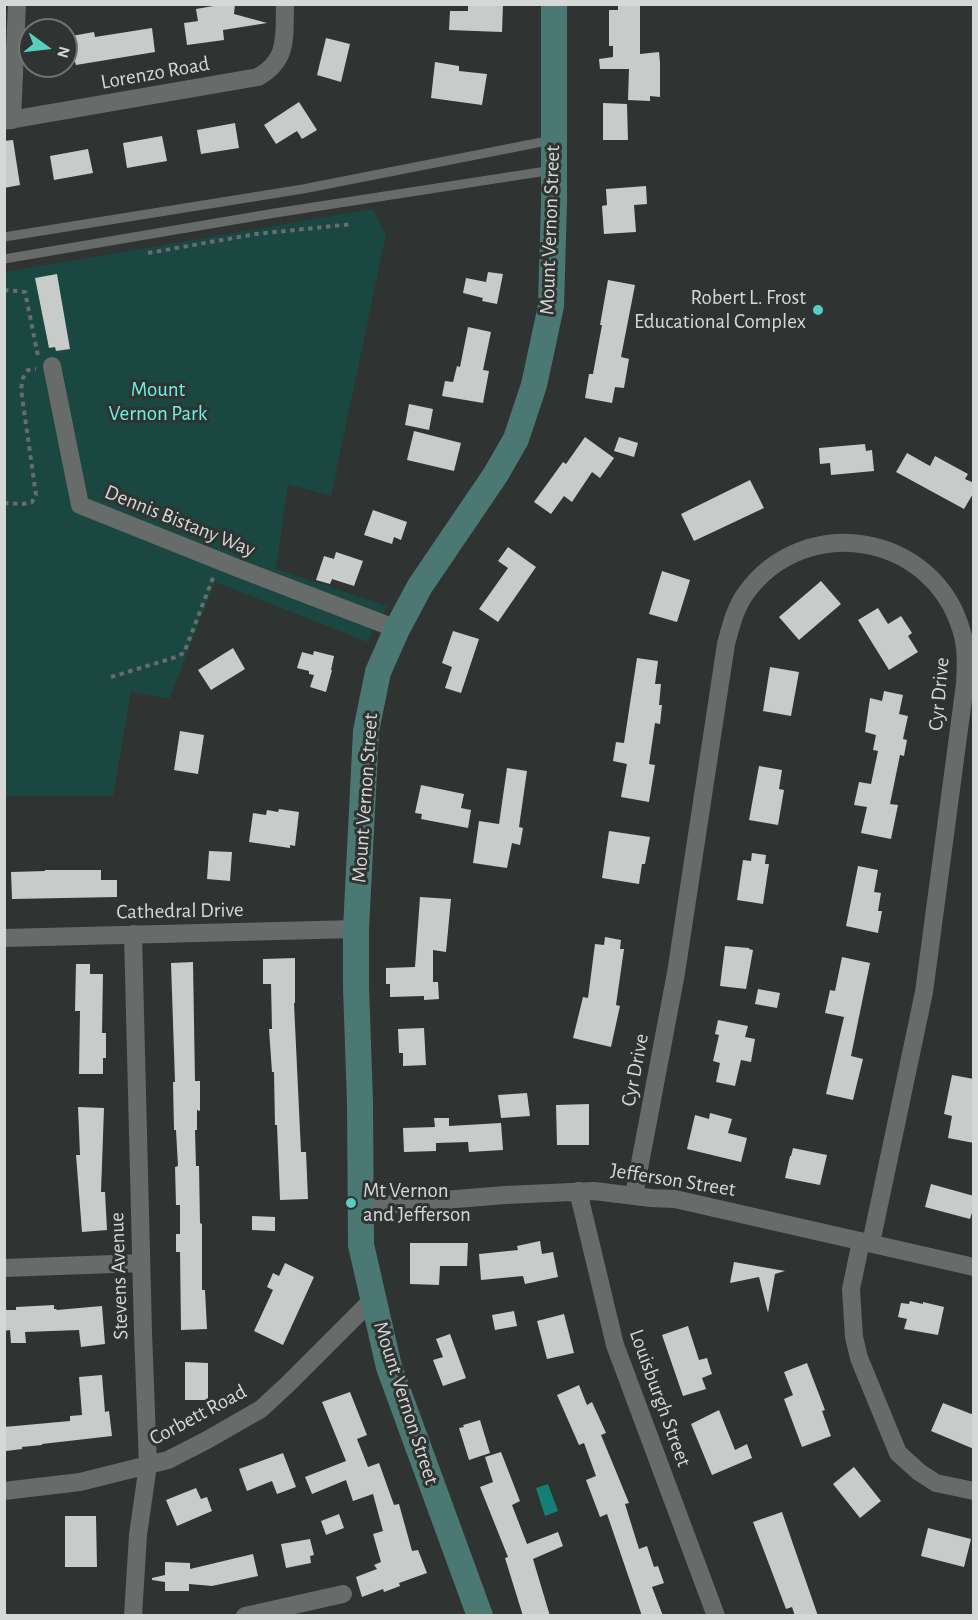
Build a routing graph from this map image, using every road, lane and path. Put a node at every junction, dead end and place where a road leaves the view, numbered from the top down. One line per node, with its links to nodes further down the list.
1 (17, 4): 4 (street)
2 (285, 4): 4 (street, Lorenzo Road)
3 (554, 4): 5 (main road, Mount Vernon Street)
4 (8, 120)
5 (554, 140): 6 (main road, Mount Vernon Street); 8 (lane)
6 (554, 170): 10 (lane); 15 (main road, Mount Vernon Street)
7 (353, 224): 9 (path)
8 (4, 237)
9 (148, 254)
10 (4, 259)
11 (4, 290): 12 (path)
12 (46, 367): 13 (path); 14 (street, Dennis Bistany Way)
13 (4, 503)
14 (219, 561): 15 (street, Dennis Bistany Way); 16 (path)
15 (397, 628): 17 (main road, Mount Vernon Street)
16 (111, 677)
17 (356, 929): 18 (street, Cathedral Drive); 22 (main road, Mount Vernon Street)
18 (133, 934): 19 (street, Cathedral Drive); 24 (street, Stevens Avenue)
19 (4, 938)
20 (578, 1191): 21 (street, Jefferson Street); 22 (street, Jefferson Street); 35 (street, Louisburgh Street)
21 (634, 1196): 23 (street, Jefferson Street); 23 (street, Cyr Drive)
22 (359, 1207): 27 (main road, Mount Vernon Street)
23 (866, 1242): 25 (street, Jefferson Street); 30 (street, Cyr Drive)
24 (141, 1263): 26 (street); 28 (street, Stevens Avenue)
25 (974, 1266)
26 (4, 1268)
27 (372, 1300): 28 (street, Corbett Road); 34 (main road, Mount Vernon Street)
28 (148, 1465): 29 (street, Corbett Road); 32 (street, Stevens Avenue)
29 (4, 1491)
30 (974, 1491)
31 (343, 1594): 33 (street)
32 (133, 1616)
33 (245, 1616)
34 (480, 1616)
35 (716, 1616)

